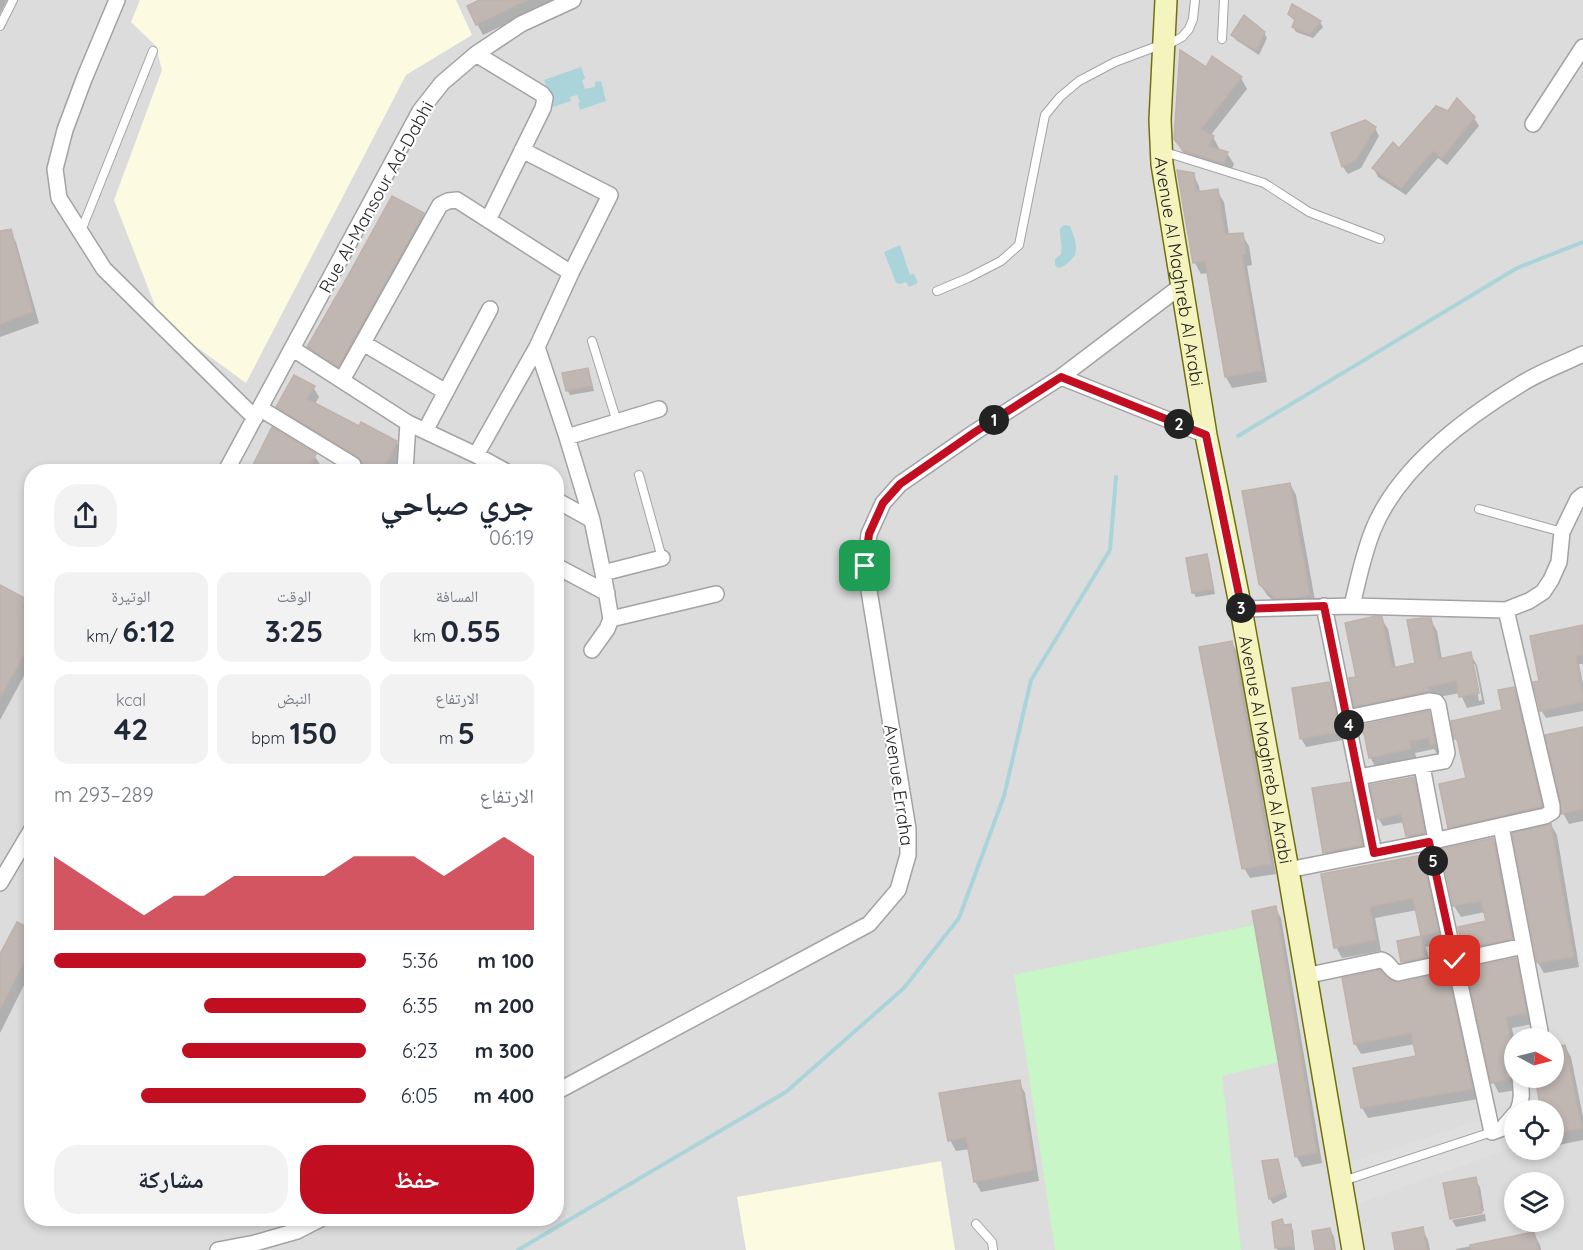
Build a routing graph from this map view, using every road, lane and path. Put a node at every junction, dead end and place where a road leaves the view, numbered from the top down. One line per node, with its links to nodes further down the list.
1 (13, 0): 7 (lane)
2 (117, 0): 17 (street)
3 (573, 0): 12 (street, Rue Al-Mansour Ad-Dabhi)
4 (1166, 0): 9 (main road, Avenue Al Maghreb Al Arabi)
5 (1195, 0): 9 (lane)
6 (1224, 0): 8 (lane)
7 (0, 26)
8 (1222, 39)
9 (1163, 44): 15 (main road, Avenue Al Maghreb Al Arabi); 21 (lane)
10 (1583, 47): 13 (street)
11 (153, 51): 17 (lane)
12 (476, 54): 14 (street); 26 (street, Rue Al-Mansour Ad-Dabhi)
13 (1533, 124)
14 (522, 150): 16 (street); 19 (street)
15 (1161, 150): 18 (lane); 20 (main road, Avenue Al Maghreb Al Arabi)
16 (488, 220): 19 (street); 24 (street)
17 (80, 232): 32 (street)
18 (1380, 239)
19 (571, 273): 25 (street)
20 (1181, 286): 28 (street, Avenue Erraha); 36 (main road, Avenue Al Maghreb Al Arabi)
21 (937, 291)
22 (490, 309): 30 (street)
23 (592, 341): 33 (lane)
24 (363, 343): 29 (street); 30 (street)
25 (537, 347): 37 (street); 38 (street)
26 (293, 349): 29 (street); 32 (street, Rue Al-Mansour Ad-Dabhi)
27 (1583, 354): 55 (street)
28 (1061, 377): 36 (street); 73 (street, Avenue Erraha)
29 (342, 380): 34 (street)
30 (446, 392): 35 (street)
31 (659, 409): 33 (street)
32 (258, 413): 39 (street, Rue Al-Mansour Ad-Dabhi); 40 (street)
33 (617, 422): 37 (street)
34 (408, 423): 35 (street); 41 (street)
35 (425, 431): 38 (street)
36 (1206, 435): 56 (main road, Avenue Al Maghreb Al Arabi)
37 (567, 437): 47 (street)
38 (476, 455): 42 (street)
39 (230, 464)
40 (351, 464)
41 (405, 464)
42 (492, 464)
43 (639, 475): 49 (lane)
44 (1583, 495): 48 (street)
45 (564, 504): 47 (street)
46 (1479, 509): 48 (lane)
47 (592, 520): 51 (street)
48 (1562, 532): 57 (street)
49 (662, 558): 51 (street)
50 (564, 570): 52 (street)
51 (603, 573): 52 (street)
52 (607, 593): 58 (street)
53 (716, 594): 58 (street)
54 (1324, 606): 55 (street); 56 (street); 60 (street)
55 (1352, 606): 57 (street)
56 (1242, 609): 67 (main road, Avenue Al Maghreb Al Arabi)
57 (1506, 610): 63 (street)
58 (611, 619): 59 (street)
59 (592, 650)
60 (1347, 718): 61 (street); 62 (street)
61 (1422, 766): 62 (street); 64 (street)
62 (1359, 777): 66 (street)
63 (1501, 826): 64 (street); 69 (street)
64 (1433, 841): 66 (street); 70 (street)
65 (24, 842): 68 (street)
66 (1374, 853): 67 (street)
67 (1288, 870): 71 (main road, Avenue Al Maghreb Al Arabi)
68 (0, 883)
69 (1524, 946): 70 (street); 72 (street)
70 (1455, 961): 71 (street); 75 (street)
71 (1305, 976): 76 (main road, Avenue Al Maghreb Al Arabi)
72 (1540, 1028)
73 (564, 1088)
74 (1504, 1127): 75 (street)
75 (1492, 1132): 76 (lane)
76 (1341, 1181): 81 (main road, Avenue Al Maghreb Al Arabi)
77 (976, 1224): 80 (lane)
78 (307, 1226): 79 (street)
79 (218, 1250)
80 (993, 1250)
81 (1353, 1250)

